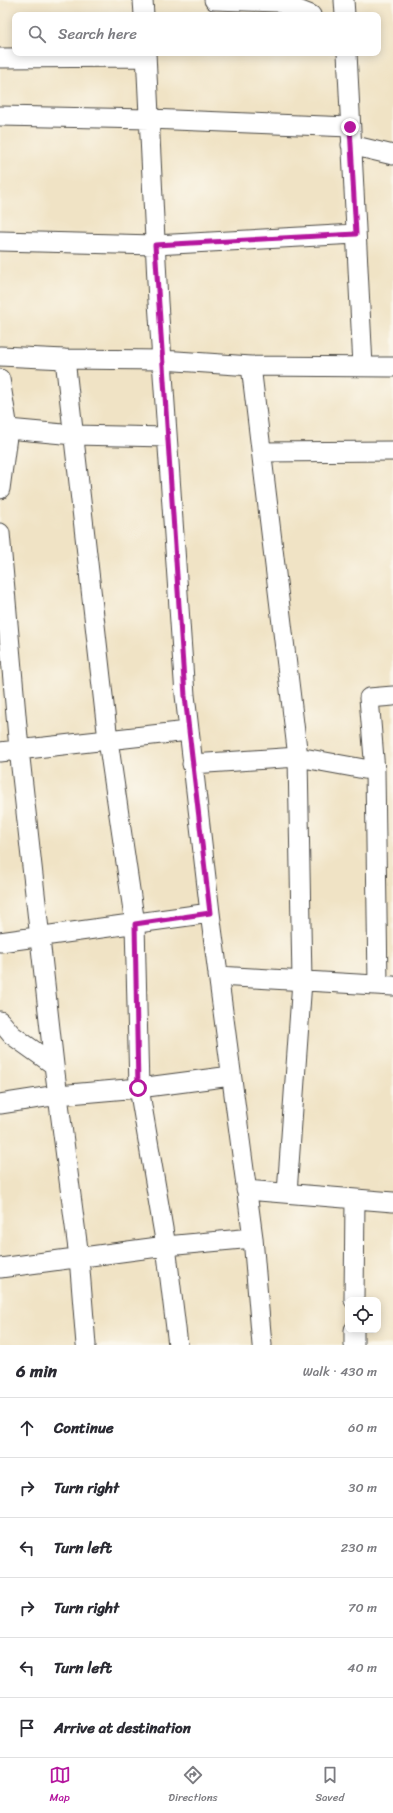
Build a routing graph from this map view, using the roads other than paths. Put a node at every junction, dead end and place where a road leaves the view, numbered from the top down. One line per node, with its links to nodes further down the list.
1 (143, 0): 4 (street)
2 (214, 0): 5 (street)
3 (344, 0): 6 (street)
4 (144, 12)
5 (303, 12)
6 (344, 12)
7 (97, 56): 10 (street)
8 (146, 56): 12 (street)
9 (346, 56): 13 (street)
10 (0, 58)
11 (0, 116): 12 (street)
12 (149, 119): 13 (street); 17 (street)
13 (351, 136): 14 (street); 15 (street)
14 (393, 155)
15 (356, 234): 17 (street); 22 (street)
16 (0, 241): 17 (street)
17 (155, 245): 20 (street)
18 (0, 356): 19 (street)
19 (65, 359): 20 (street); 26 (street)
20 (162, 360): 21 (street); 27 (street)
21 (251, 366): 22 (street); 29 (street)
22 (363, 366): 23 (street)
23 (393, 366)
24 (0, 379): 25 (street)
25 (4, 430): 26 (street); 30 (street)
26 (74, 435): 27 (street); 36 (street)
27 (167, 437): 35 (street)
28 (393, 451): 29 (street)
29 (262, 452): 39 (street)
30 (0, 489)
31 (0, 533): 33 (street)
32 (0, 634): 33 (street)
33 (12, 662): 37 (street)
34 (393, 696): 41 (street)
35 (188, 731): 36 (street); 40 (street)
36 (108, 740): 37 (street); 43 (street)
37 (19, 750): 38 (street); 44 (street)
38 (0, 752)
39 (298, 757): 40 (street); 41 (street); 47 (street)
40 (192, 764): 42 (street)
41 (375, 771): 48 (street)
42 (210, 913): 43 (street); 46 (street)
43 (135, 924): 44 (street); 52 (street)
44 (40, 937): 45 (street); 50 (street)
45 (0, 942)
46 (218, 976): 47 (street); 51 (street)
47 (302, 981): 48 (street); 56 (street)
48 (386, 986)
49 (0, 1021): 50 (street)
50 (54, 1065): 53 (street)
51 (231, 1076): 52 (street); 55 (street)
52 (138, 1088): 53 (street); 60 (street)
53 (58, 1095): 54 (street); 61 (street)
54 (0, 1104)
55 (246, 1190): 56 (street); 59 (street)
56 (287, 1193): 57 (street)
57 (355, 1199): 58 (street); 63 (street)
58 (393, 1202)
59 (253, 1238): 60 (street); 67 (street)
60 (166, 1246): 61 (street); 66 (street)
61 (80, 1256): 62 (street); 65 (street)
62 (0, 1268)
63 (354, 1297)
64 (354, 1333): 68 (street)
65 (86, 1345)
66 (178, 1345)
67 (262, 1345)
68 (354, 1345)

